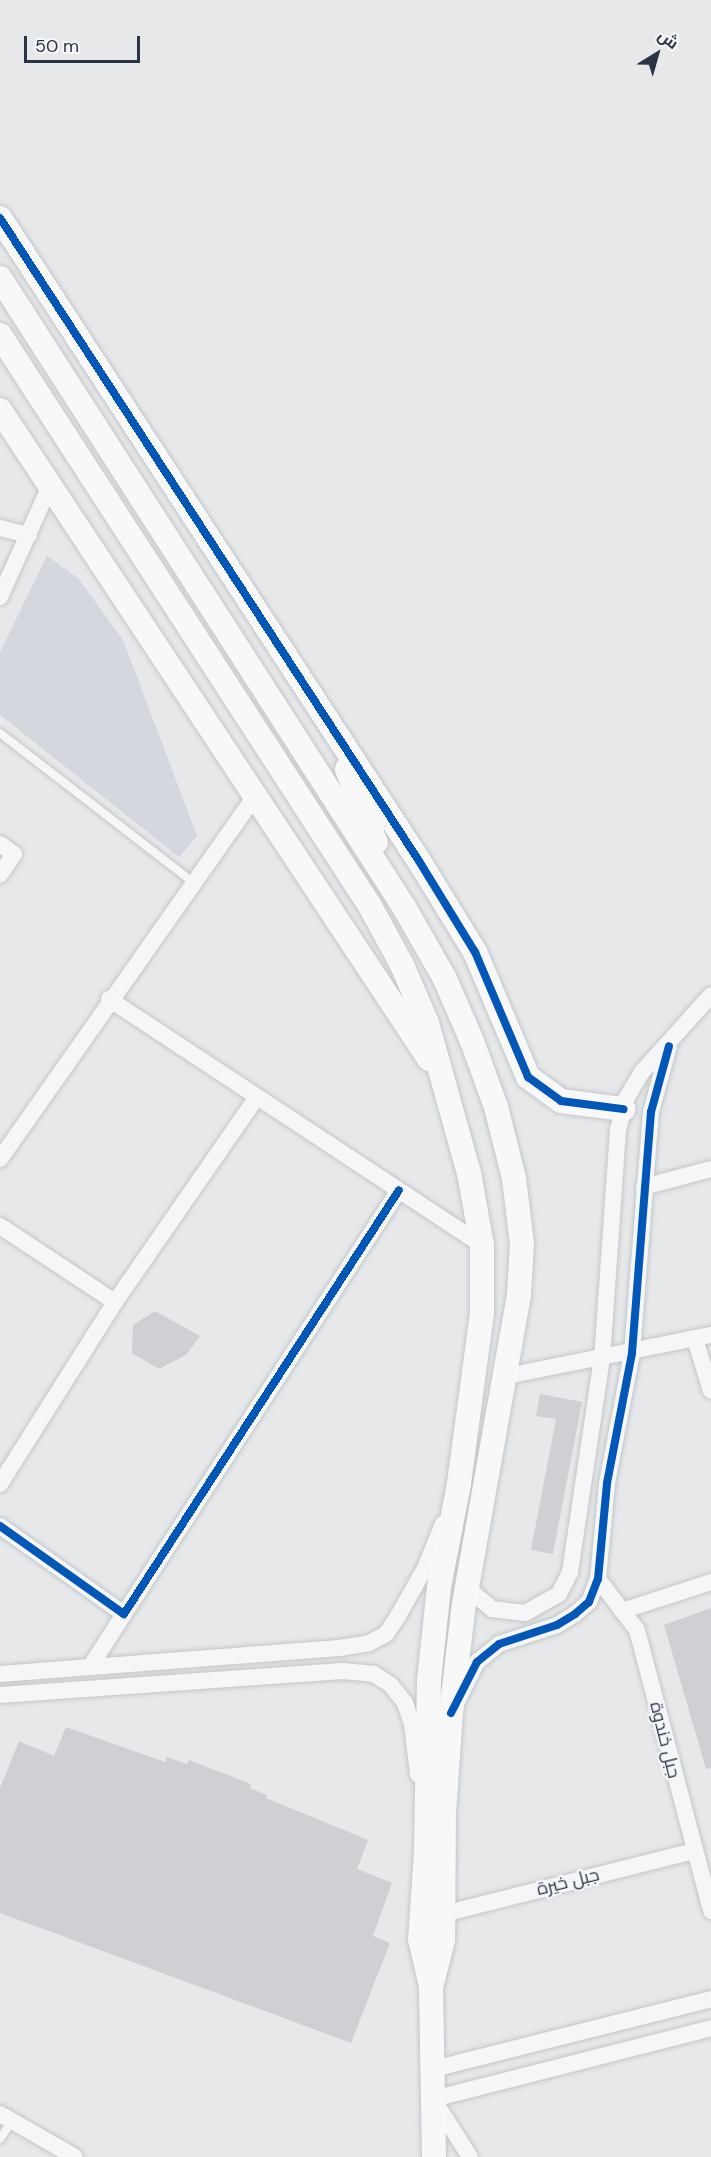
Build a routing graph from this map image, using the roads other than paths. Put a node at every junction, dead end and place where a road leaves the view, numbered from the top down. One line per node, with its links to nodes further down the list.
1 (0, 218): 9 (main road)
2 (0, 278): 15 (main road)
3 (0, 335): 19 (main road)
4 (0, 410): 5 (main road)
5 (49, 488): 7 (street); 11 (main road)
6 (0, 528): 7 (street)
7 (29, 536): 8 (street)
8 (0, 597)
9 (326, 719): 15 (main road); 21 (main road)
10 (0, 733): 14 (lane)
11 (255, 796): 14 (street); 19 (main road)
12 (0, 844): 13 (street)
13 (0, 875)
14 (193, 882): 17 (street)
15 (397, 895): 32 (main road)
16 (711, 995): 18 (street)
17 (109, 999): 20 (street); 22 (street)
18 (669, 1046): 21 (street); 24 (street)
19 (446, 1087): 27 (main road)
20 (257, 1097): 25 (street); 28 (street)
21 (623, 1109): 31 (street)
22 (0, 1159)
23 (711, 1168): 24 (street)
24 (644, 1187): 30 (street)
25 (399, 1190): 27 (street); 41 (street)
26 (0, 1226): 28 (street)
27 (482, 1245): 35 (main road)
28 (115, 1302): 34 (street)
29 (703, 1337): 30 (street); 33 (street)
30 (632, 1353): 31 (street); 37 (street)
31 (602, 1359): 32 (street); 39 (street)
32 (507, 1376): 39 (main road)
33 (711, 1391)
34 (0, 1484)
35 (459, 1484): 42 (street); 47 (main road)
36 (0, 1526): 41 (street)
37 (598, 1579): 40 (street, جبل خندوة); 45 (street)
38 (711, 1582): 40 (street)
39 (467, 1588): 45 (main road)
40 (622, 1611): 46 (street, جبل خندوة)
41 (124, 1614): 42 (street)
42 (90, 1667): 43 (street)
43 (0, 1674)
44 (0, 1695): 47 (street)
45 (451, 1713): 49 (main road)
46 (693, 1851): 48 (street, جبل خندوة); 49 (street, جبل خيرة)
47 (426, 1852): 50 (main road)
48 (711, 1911)
49 (443, 1914): 50 (main road)
50 (431, 1986): 53 (main road)
51 (711, 2000): 53 (street)
52 (711, 2028): 54 (street)
53 (432, 2069): 54 (main road)
54 (433, 2099): 58 (main road); 59 (street)
55 (6, 2118): 56 (lane); 57 (street)
56 (0, 2139)
57 (75, 2157)
58 (434, 2157)
59 (470, 2157)

